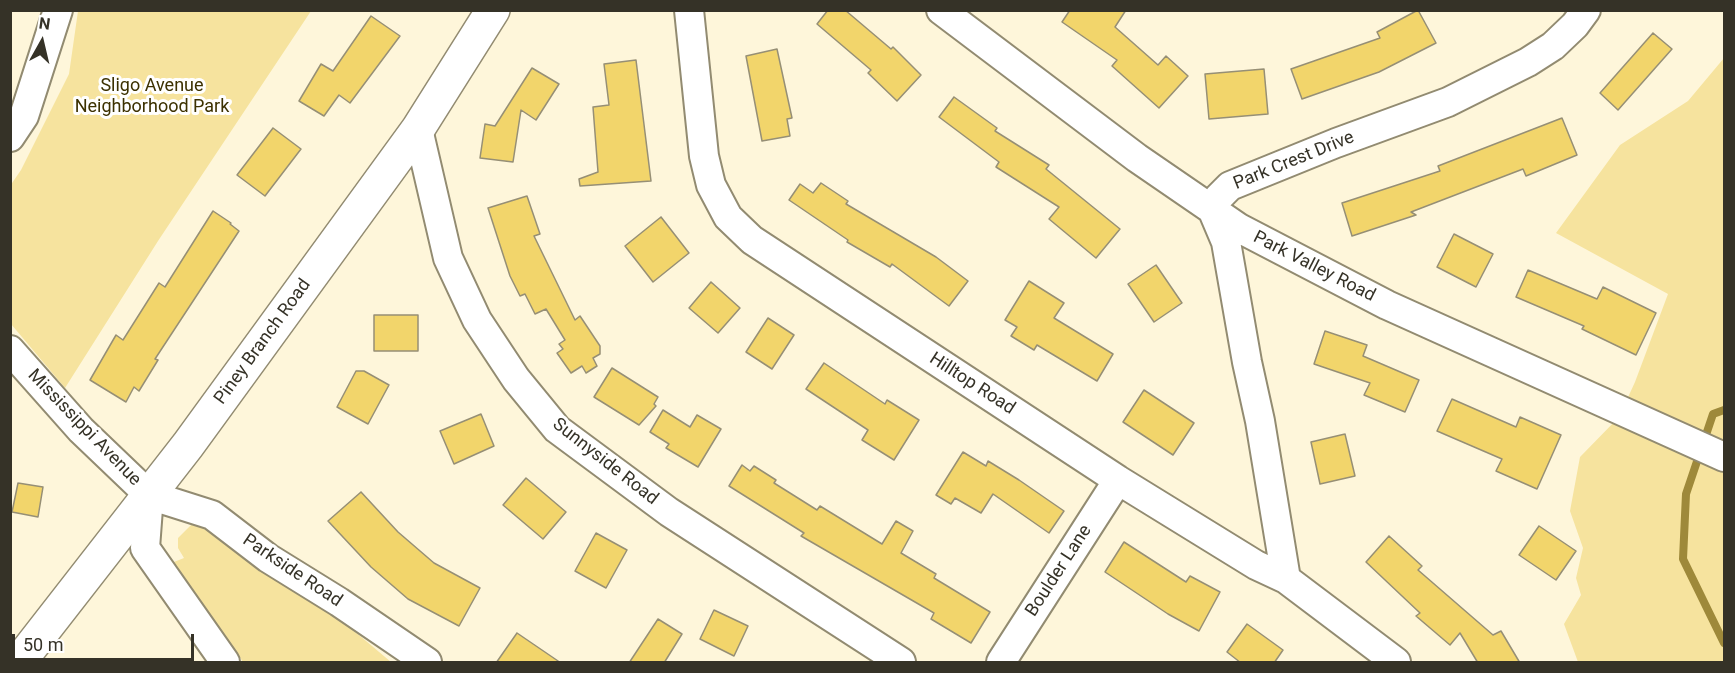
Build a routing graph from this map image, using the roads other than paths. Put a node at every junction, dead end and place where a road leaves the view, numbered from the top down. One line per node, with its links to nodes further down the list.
1 (58, 10): 7 (street)
2 (493, 10): 6 (main road, Piney Branch Road)
3 (689, 10): 11 (street, Hilltop Road)
4 (941, 10): 8 (street, Park Valley Road)
5 (1586, 10): 8 (street, Park Crest Drive)
6 (418, 129): 12 (main road, Piney Branch Road); 17 (street, Sunnyside Road)
7 (10, 137)
8 (1212, 209): 10 (street, Park Valley Road); 13 (street)
9 (10, 350): 12 (street, Mississippi Avenue)
10 (1723, 456)
11 (1118, 480): 13 (street, Hilltop Road); 18 (street, Boulder Lane)
12 (149, 495): 14 (main road, Piney Branch Road); 15 (street, Mississippi Avenue); 16 (street, Parkside Road)
13 (1286, 579): 19 (street, Hilltop Road)
14 (19, 663)
15 (225, 663)
16 (427, 663)
17 (901, 663)
18 (1000, 663)
19 (1396, 663)

